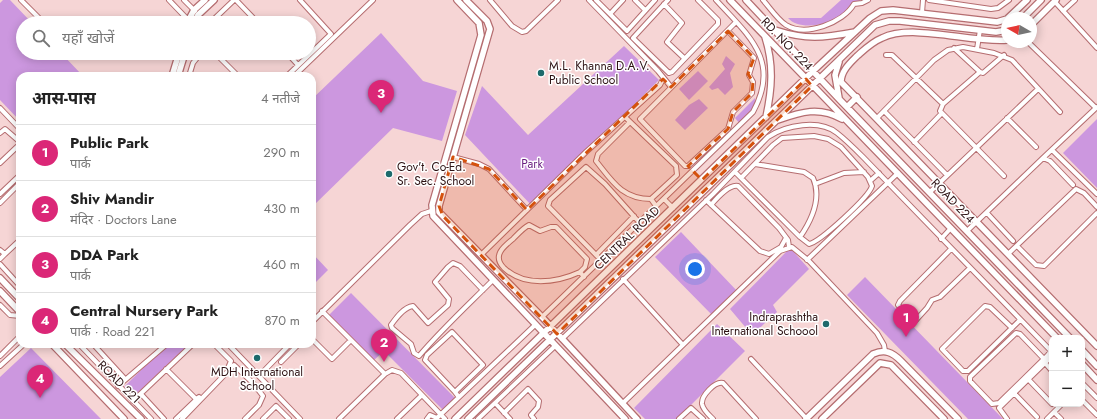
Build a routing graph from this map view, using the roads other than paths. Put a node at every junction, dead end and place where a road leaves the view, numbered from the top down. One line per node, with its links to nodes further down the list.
1 (21, 0): 41 (street)
2 (169, 0): 42 (street)
3 (184, 0): 33 (street)
4 (205, 0): 33 (main road)
5 (214, 0): 40 (main road)
6 (235, 0): 44 (street); 45 (street)
7 (300, 0): 46 (street)
8 (373, 0): 67 (street)
9 (457, 0): 153 (main road)
10 (490, 0): 11 (street)
11 (558, 0)
12 (589, 0): 57 (street)
13 (596, 0): 39 (street)
14 (623, 0): 39 (street)
15 (635, 0): 34 (street)
16 (654, 0): 34 (street)
17 (668, 0): 32 (street)
18 (698, 0): 70 (street)
19 (716, 0): 50 (street)
20 (730, 0): 58 (main road, RD. NO. 224)
21 (746, 0): 51 (main road, RD. NO. 224)
22 (763, 0): 23 (street)
23 (868, 0)
24 (923, 0): 36 (street)
25 (929, 0): 26 (street)
26 (1009, 0)
27 (1028, 0): 37 (main road)
28 (1041, 0): 38 (main road)
29 (1075, 0): 35 (street)
30 (470, 1): 119 (main road)
31 (1055, 1): 35 (street); 48 (main road)
32 (664, 4): 60 (street); 70 (street)
33 (194, 10): 40 (street); 43 (main road)
34 (645, 10): 52 (street)
35 (1063, 11): 65 (street)
36 (922, 12): 49 (main road, CENTRAL ROAD); 56 (main road, CENTRAL ROAD)
37 (1014, 12)
38 (1029, 12)
39 (610, 14): 52 (street)
40 (198, 15)
41 (37, 16)
42 (184, 16)
43 (192, 16)
44 (218, 16)
45 (251, 16)
46 (315, 16)
47 (316, 18): 62 (street)
48 (1037, 19)
49 (1001, 20)
50 (736, 22): 54 (street); 124 (street)
51 (773, 29): 56 (main road); 80 (main road, RD. NO. 224)
52 (627, 30): 57 (street)
53 (980, 30): 55 (main road, CENTRAL ROAD); 59 (street); 78 (main road, CENTRAL ROAD)
54 (728, 31): 93 (street); 123 (street)
55 (1001, 31)
56 (855, 32): 80 (main road, CENTRAL ROAD)
57 (623, 35): 60 (street)
58 (764, 36): 89 (main road, RD. NO. 224); 105 (main road)
59 (979, 39): 61 (main road); 66 (street); 95 (main road)
60 (631, 40): 70 (street); 90 (street)
61 (1001, 40)
62 (316, 48)
63 (954, 48): 66 (street); 87 (street); 88 (street)
64 (1034, 48): 100 (street)
65 (1097, 48)
66 (977, 49): 69 (street)
67 (316, 55)
68 (886, 55): 88 (street)
69 (1004, 55): 87 (street); 94 (street)
70 (684, 58)
71 (177, 60): 81 (main road)
72 (183, 60): 82 (main road)
73 (196, 60): 83 (street)
74 (223, 60): 84 (street)
75 (293, 60): 79 (street)
76 (303, 60): 79 (street)
77 (311, 60): 86 (street)
78 (839, 60): 91 (main road, CENTRAL ROAD); 96 (main road)
79 (298, 65): 85 (street)
80 (813, 71): 89 (main road, CENTRAL ROAD); 91 (main road, RD. NO. 224)
81 (173, 72)
82 (179, 72)
83 (191, 72)
84 (234, 72)
85 (291, 72)
86 (298, 72)
87 (980, 72): 97 (street)
88 (916, 77): 97 (street); 101 (street)
89 (806, 78): 92 (main road, RD. NO. 224); 105 (main road, CENTRAL ROAD)
90 (663, 79): 93 (street); 104 (street)
91 (820, 79): 92 (main road, CENTRAL ROAD); 96 (main road, ROAD 224)
92 (812, 86): 108 (main road, CENTRAL ROAD); 110 (main road, ROAD 224)
93 (671, 87): 123 (street)
94 (1038, 89): 102 (street); 107 (street)
95 (857, 98): 98 (main road); 106 (main road)
96 (840, 100): 98 (main road, ROAD 224)
97 (943, 104): 103 (street)
98 (847, 107): 141 (main road, ROAD 224)
99 (0, 108): 111 (street)
100 (1096, 108): 118 (street)
101 (884, 111): 106 (street); 114 (street)
102 (1060, 112)
103 (942, 113): 114 (street); 116 (street)
104 (625, 117): 109 (street); 152 (street)
105 (766, 117): 151 (main road, CENTRAL ROAD)
106 (877, 118): 135 (main road)
107 (1007, 118): 116 (street); 117 (street)
108 (775, 121): 110 (main road); 157 (main road, CENTRAL ROAD)
109 (630, 122): 145 (street); 145 (street)
110 (848, 122): 127 (main road, ROAD 224)
111 (16, 125)
112 (0, 133): 113 (street)
113 (16, 139)
114 (914, 142): 129 (street)
115 (16, 147): 121 (street)
116 (977, 147): 129 (street); 130 (street)
117 (1036, 148)
118 (1052, 150): 120 (street); 134 (street)
119 (453, 157): 152 (street); 174 (main road)
120 (1044, 158): 138 (street); 154 (street)
121 (0, 163)
122 (754, 164): 126 (street); 131 (street); 137 (street)
123 (688, 166): 124 (street)
124 (693, 171): 144 (street)
125 (735, 172): 128 (street); 131 (street); 146 (street)
126 (864, 172): 133 (street); 137 (street)
127 (898, 173): 136 (street); 161 (main road, ROAD 224)
128 (879, 174): 133 (street); 136 (street)
129 (947, 175): 135 (street)
130 (1004, 176)
131 (742, 178): 164 (street)
132 (16, 179): 142 (street)
133 (870, 181): 164 (street)
134 (1084, 181): 140 (street); 143 (street)
135 (939, 182): 141 (street); 159 (main road)
136 (887, 183): 165 (street); 178 (street)
137 (815, 184): 164 (street)
138 (1073, 185)
139 (16, 187): 147 (street)
140 (1077, 189): 150 (street); 168 (street)
141 (930, 192): 162 (main road, ROAD 224)
142 (0, 194)
143 (1097, 194)
144 (664, 198): 149 (street); 151 (street)
145 (651, 199): 149 (street)
146 (706, 200): 148 (street); 160 (street)
147 (0, 203)
148 (711, 205): 163 (street); 163 (street)
149 (656, 206): 158 (street)
150 (1097, 207)
151 (673, 208): 198 (main road, CENTRAL ROAD)
152 (528, 210): 174 (street)
153 (431, 211): 185 (main road); 192 (street)
154 (987, 213): 159 (street); 166 (street)
155 (1097, 213): 168 (street)
156 (634, 216): 158 (street); 175 (street); 175 (street)
157 (675, 219): 160 (street); 201 (main road, CENTRAL ROAD)
158 (639, 222): 177 (street)
159 (977, 222): 162 (street); 173 (main road)
160 (680, 225): 184 (street)
161 (951, 228): 165 (street); 202 (main road, ROAD 224)
162 (967, 231): 203 (main road, ROAD 224)
163 (786, 238): 169 (street)
164 (800, 238)
165 (941, 239): 170 (street)
166 (1013, 241)
167 (16, 244): 172 (street)
168 (1017, 246): 173 (street)
169 (789, 247): 178 (street); 209 (street)
170 (951, 249): 180 (street); 180 (street)
171 (0, 250): 172 (street)
172 (5, 254): 176 (street)
173 (1008, 254): 211 (main road)
174 (481, 255): 194 (main road)
175 (596, 256): 177 (street)
176 (0, 259)
177 (601, 260): 182 (street)
178 (807, 260): 224 (street)
179 (0, 264): 186 (street)
180 (970, 268): 196 (street)
181 (580, 272): 181 (street); 182 (street)
182 (584, 277): 194 (street)
183 (0, 278): 189 (main road)
184 (623, 279): 204 (street); 209 (street)
185 (492, 280): 187 (street); 197 (main road)
186 (16, 282)
187 (483, 290): 187 (street)
188 (0, 291): 191 (main road)
189 (16, 295)
190 (0, 305): 193 (street)
191 (16, 308)
192 (322, 311): 195 (street); 206 (street)
193 (16, 316)
194 (542, 317): 198 (main road)
195 (316, 318)
196 (1020, 320): 199 (street); 223 (street)
197 (535, 325): 200 (main road); 237 (street)
198 (551, 327): 200 (main road, CENTRAL ROAD); 201 (main road)
199 (1012, 328): 199 (street)
200 (544, 334): 207 (main road); 277 (main road, CENTRAL ROAD)
201 (557, 334): 204 (main road); 207 (main road, CENTRAL ROAD)
202 (1054, 335)
203 (1067, 335)
204 (562, 338): 255 (main road)
205 (16, 340): 226 (street)
206 (351, 340): 208 (street); 238 (street)
207 (550, 341): 210 (main road); 278 (main road, CENTRAL ROAD)
208 (316, 343)
209 (684, 345): 255 (street)
210 (555, 346): 254 (street); 282 (main road)
211 (1097, 346)
212 (20, 348): 231 (street)
213 (56, 348): 263 (main road, ROAD 221)
214 (69, 348): 264 (main road, ROAD 221)
215 (83, 348): 243 (street)
216 (97, 348): 240 (street)
217 (163, 348): 240 (street)
218 (188, 348): 236 (street)
219 (217, 348): 251 (street)
220 (232, 348): 239 (street)
221 (286, 348): 239 (street)
222 (295, 348): 230 (street)
223 (1049, 350)
224 (885, 351): 288 (main road); 291 (main road)
225 (1085, 353): 233 (main road)
226 (0, 356)
227 (1049, 356): 229 (street)
228 (751, 359): 288 (street)
229 (1044, 361): 229 (street); 234 (street); 241 (street)
230 (281, 362)
231 (0, 366)
232 (483, 366): 237 (street); 245 (street); 245 (street)
233 (1097, 366)
234 (1049, 367)
235 (1085, 367): 242 (main road)
236 (166, 369): 247 (street); 251 (street)
237 (488, 370): 249 (street)
238 (385, 374): 248 (street); 273 (street)
239 (259, 376): 272 (street)
240 (125, 379): 243 (street)
241 (1028, 379): 246 (street); 253 (street)
242 (1097, 380)
243 (118, 386): 252 (street)
244 (1085, 387): 250 (street)
245 (455, 392): 249 (street)
246 (1014, 393): 262 (street); 292 (street)
247 (141, 394): 252 (street); 266 (street)
248 (422, 395): 261 (street); 274 (street)
249 (458, 396): 261 (street)
250 (1097, 398)
251 (197, 400): 267 (street)
252 (134, 401): 265 (street)
253 (1049, 401)
254 (495, 403): 259 (street); 279 (street)
255 (623, 403): 283 (main road)
256 (1085, 403): 260 (street)
257 (1059, 407): 258 (street)
258 (1054, 412): 293 (street); 294 (street)
259 (504, 413): 280 (street); 281 (street)
260 (1097, 415)
261 (438, 417): 275 (street); 276 (street)
262 (1037, 417)
263 (124, 419)
264 (141, 419)
265 (151, 419)
266 (164, 419)
267 (176, 419)
268 (182, 419): 269 (street)
269 (245, 419)
270 (264, 419): 271 (street)
271 (289, 419)
272 (300, 419)
273 (339, 419)
274 (396, 419)
275 (426, 419)
276 (445, 419)
277 (455, 419)
278 (468, 419)
279 (478, 419)
280 (510, 419)
281 (534, 419)
282 (625, 419)
283 (637, 419)
284 (679, 419): 285 (street)
285 (703, 419)
286 (713, 419): 287 (street)
287 (756, 419)
288 (806, 419)
289 (822, 419): 290 (main road)
290 (944, 419)
291 (958, 419)
292 (1007, 419)
293 (1047, 419)
294 (1061, 419)

